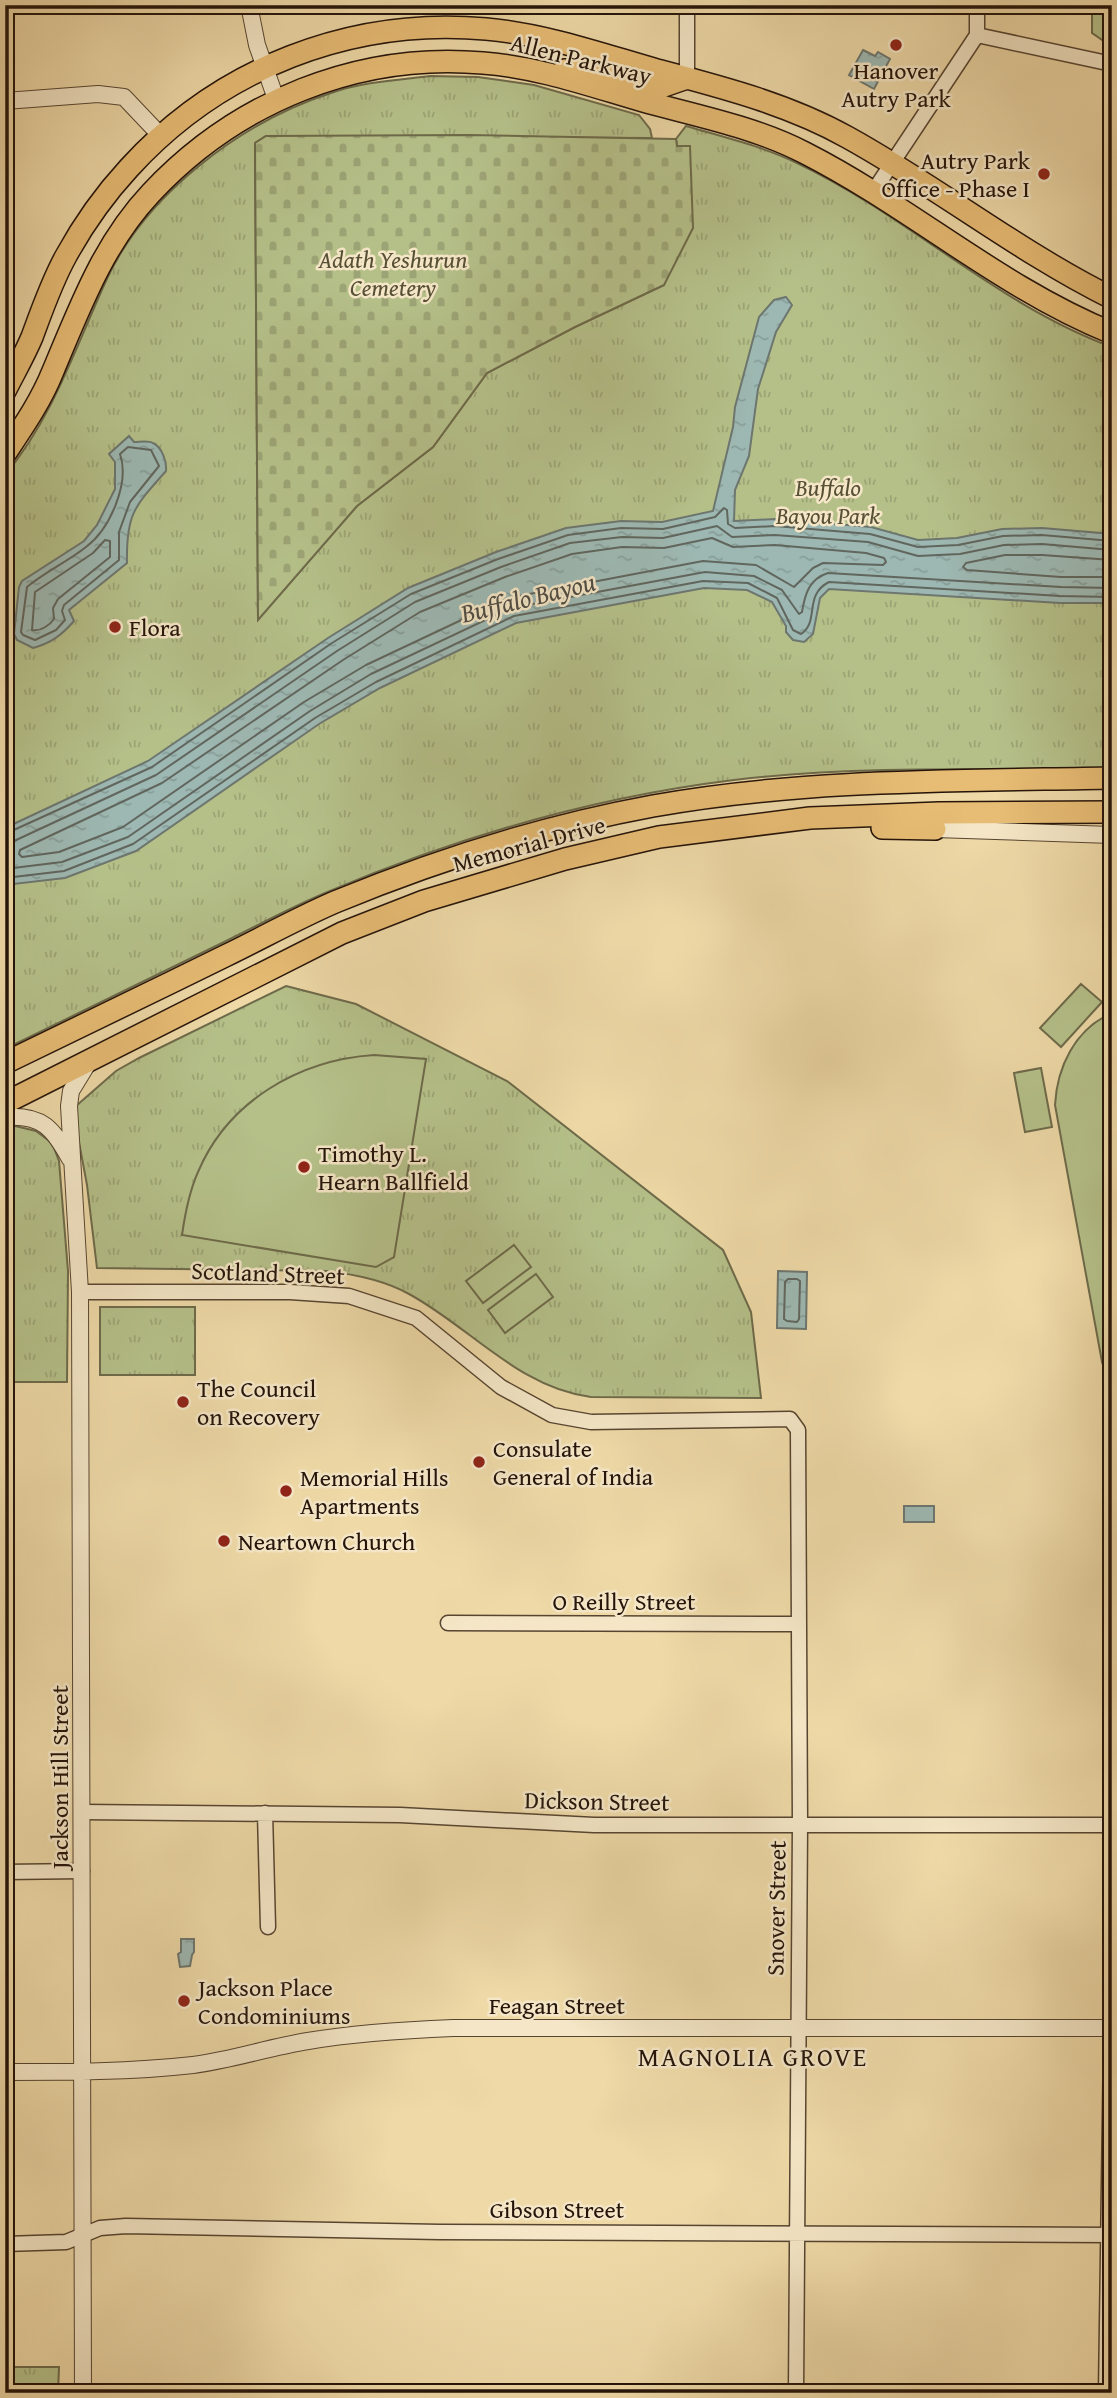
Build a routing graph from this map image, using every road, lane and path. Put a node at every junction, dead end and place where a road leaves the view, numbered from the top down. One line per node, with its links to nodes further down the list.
1 (249, 5): 6 (street)
2 (687, 5): 8 (street)
3 (977, 5): 4 (street)
4 (977, 35): 5 (street); 12 (street)
5 (1112, 64)
6 (264, 67): 8 (main road, Allen Parkway); 9 (street); 11 (main road, Allen Parkway)
7 (534, 70): 8 (main road); 9 (main road, Allen Parkway); 13 (main road, Allen Parkway)
8 (687, 78): 12 (main road, Allen Parkway)
9 (276, 99): 17 (main road, Allen Parkway)
10 (5, 102): 11 (street)
11 (161, 136): 15 (main road, Allen Parkway)
12 (892, 164): 13 (street); 14 (main road, Allen Parkway)
13 (873, 192): 16 (main road, Allen Parkway)
14 (1112, 298)
15 (38, 320): 17 (main road); 18 (main road, Allen Parkway)
16 (1112, 333)
17 (68, 335): 19 (main road, Allen Parkway)
18 (5, 391)
19 (5, 454)
20 (1112, 778): 26 (main road, Memorial Drive)
21 (1112, 812): 22 (main road, Memorial Drive)
22 (775, 821): 23 (main road); 25 (main road, Memorial Drive)
23 (935, 829): 24 (street)
24 (1112, 835)
25 (91, 1058): 27 (main road, Memorial Drive); 29 (street, Jackson Hill Street)
26 (5, 1063)
27 (5, 1103)
28 (5, 1117): 29 (street, Jackson Hill Street)
29 (71, 1161): 30 (street, Jackson Hill Street)
30 (80, 1292): 31 (street, Scotland Street); 34 (street, Jackson Hill Street)
31 (796, 1424): 33 (street, Snover Street)
32 (448, 1623): 33 (street, O Reilly Street)
33 (799, 1624): 36 (street, Snover Street)
34 (82, 1812): 35 (street, Dickson Street); 39 (street, Jackson Hill Street)
35 (265, 1813): 36 (street, Dickson Street); 40 (street)
36 (800, 1825): 37 (street, Dickson Street); 42 (street, Snover Street)
37 (1112, 1825)
38 (5, 1871): 39 (street)
39 (82, 1871): 45 (street, Jackson Hill Street)
40 (268, 1927)
41 (1112, 1974): 43 (street)
42 (797, 2028): 43 (street, Feagan Street); 45 (street, Feagan Street); 46 (street, Snover Street)
43 (1111, 2028): 48 (street)
44 (5, 2072): 45 (street, Feagan Street)
45 (81, 2072): 47 (street, Jackson Hill Street)
46 (796, 2232): 47 (street, Gibson Street); 48 (street, Gibson Street); 51 (street, Snover Street)
47 (83, 2235): 49 (street, Gibson Street); 50 (street, Jackson Hill Street)
48 (1110, 2235): 52 (street)
49 (5, 2244)
50 (83, 2393)
51 (796, 2393)
52 (1105, 2393)

